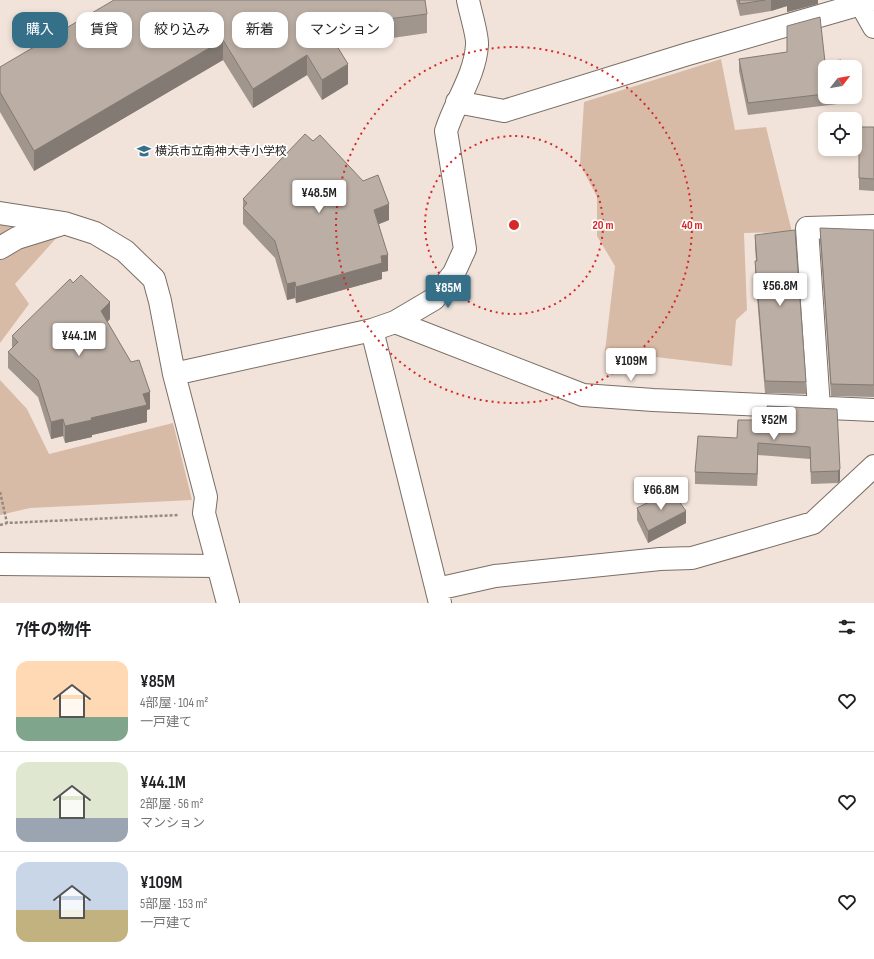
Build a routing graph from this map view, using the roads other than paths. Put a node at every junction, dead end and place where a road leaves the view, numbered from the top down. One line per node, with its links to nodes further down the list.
1 (468, 0): 4 (street)
2 (864, 1): 3 (street); 4 (street)
3 (874, 27)
4 (457, 102): 9 (street)
5 (0, 213): 6 (street)
6 (64, 223): 8 (street); 11 (street)
7 (874, 226): 12 (street)
8 (0, 248)
9 (395, 322): 10 (street); 12 (street)
10 (372, 330): 11 (street); 17 (street)
11 (174, 374): 16 (street)
12 (819, 408): 13 (street)
13 (874, 410)
14 (874, 466): 17 (street)
15 (0, 564): 16 (street)
16 (218, 566): 18 (street)
17 (438, 596)
18 (228, 603)

